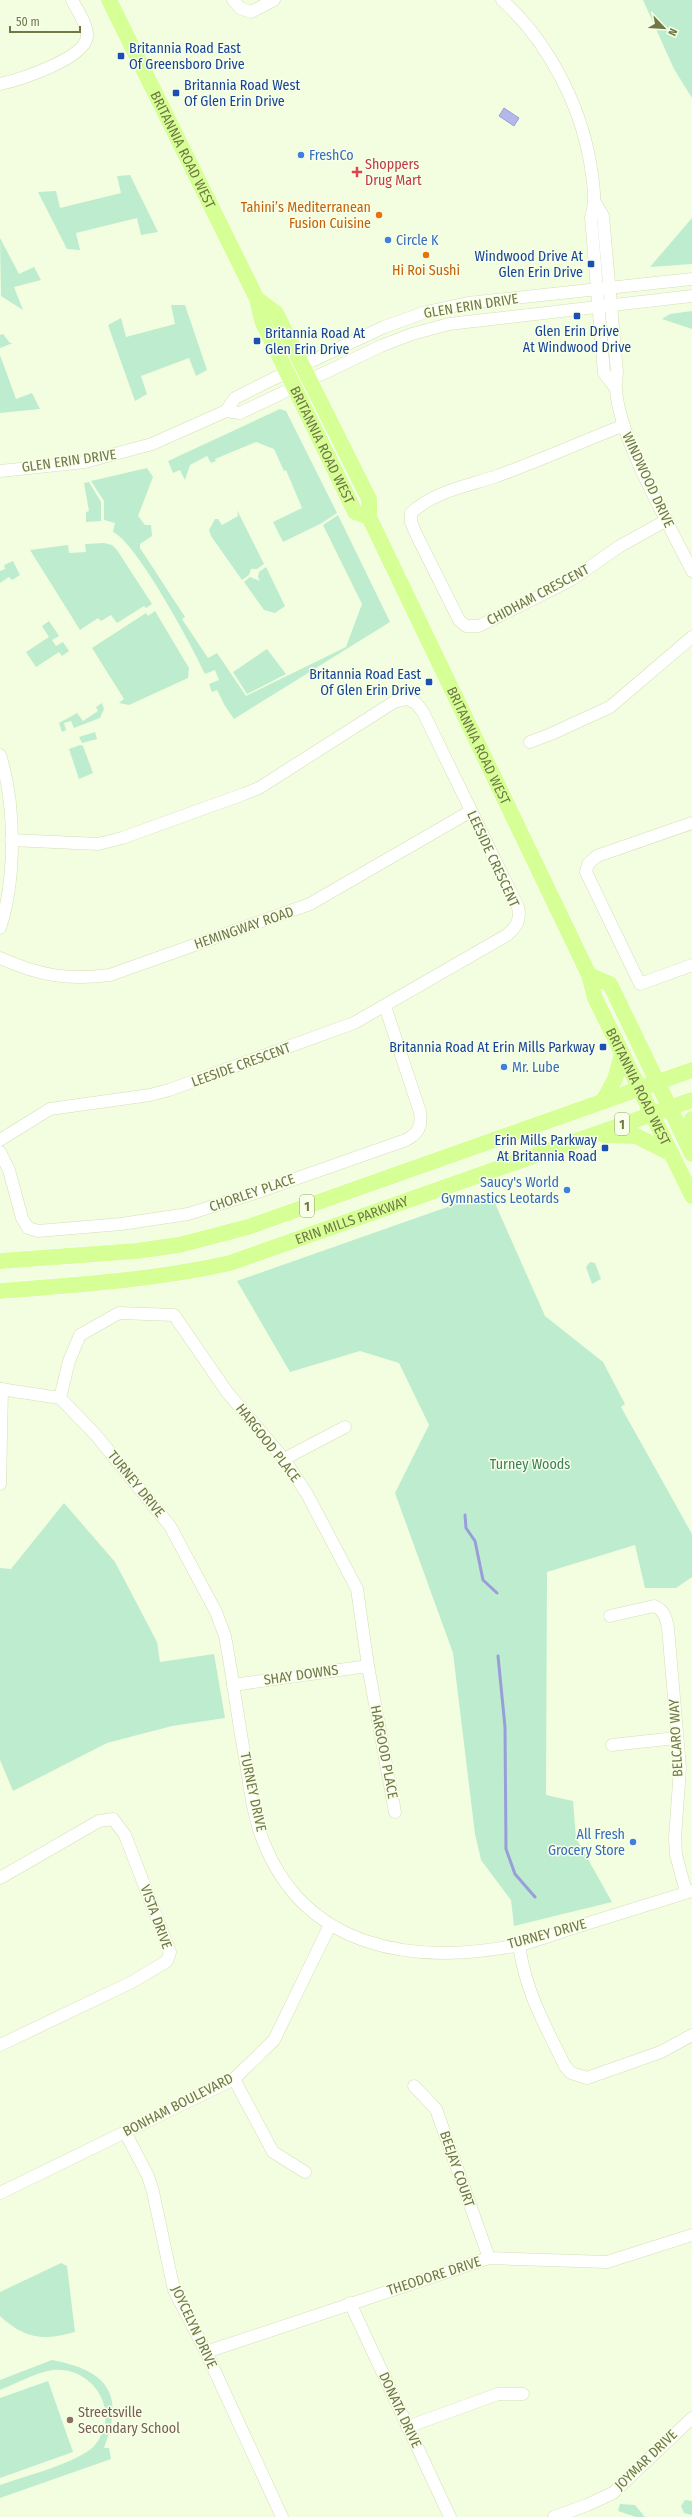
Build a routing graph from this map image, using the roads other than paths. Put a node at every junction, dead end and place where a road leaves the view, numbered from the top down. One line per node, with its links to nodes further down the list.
1 (72, 0): 6 (street)
2 (109, 0): 10 (main road, BRITANNIA ROAD WEST)
3 (233, 0): 4 (street)
4 (274, 0)
5 (502, 0): 8 (street, WINDWOOD DRIVE)
6 (0, 84)
7 (692, 279): 8 (street, GLEN ERIN DRIVE)
8 (603, 289): 11 (street, WINDWOOD DRIVE); 12 (street, GLEN ERIN DRIVE)
9 (692, 296): 11 (street, GLEN ERIN DRIVE)
10 (257, 299): 12 (main road, BRITANNIA ROAD WEST); 13 (main road, BRITANNIA ROAD WEST)
11 (605, 305): 14 (street, GLEN ERIN DRIVE); 17 (street, WINDWOOD DRIVE)
12 (302, 366): 13 (street, GLEN ERIN DRIVE); 14 (main road, BRITANNIA ROAD WEST)
13 (287, 372): 15 (main road, BRITANNIA ROAD WEST); 16 (street, GLEN ERIN DRIVE)
14 (310, 381): 15 (street, GLEN ERIN DRIVE); 19 (main road, BRITANNIA ROAD WEST)
15 (294, 388): 16 (street, GLEN ERIN DRIVE); 19 (main road, BRITANNIA ROAD WEST)
16 (226, 411): 18 (street, GLEN ERIN DRIVE)
17 (622, 426): 20 (street, WINDWOOD DRIVE); 20 (street, CHIDHAM CRESCENT)
18 (0, 471)
19 (369, 517): 31 (main road, BRITANNIA ROAD WEST)
20 (667, 520): 21 (street, WINDWOOD DRIVE)
21 (692, 571)
22 (692, 637): 23 (street)
23 (530, 742)
24 (0, 755): 27 (street)
25 (471, 812): 27 (street, LEESIDE CRESCENT); 29 (street, HEMINGWAY ROAD); 32 (street, LEESIDE CRESCENT)
26 (692, 823): 30 (street)
27 (11, 840): 28 (street)
28 (0, 928)
29 (0, 958)
30 (692, 965)
31 (589, 975): 33 (main road, BRITANNIA ROAD WEST); 35 (main road, BRITANNIA ROAD WEST)
32 (385, 1006): 43 (street, LEESIDE CRESCENT); 45 (street, CHORLEY PLACE)
33 (622, 1054): 36 (main road, BRITANNIA ROAD WEST); 38 (main road)
34 (692, 1070): 35 (main road, ERIN MILLS PARKWAY / 1)
35 (657, 1082): 36 (main road, ERIN MILLS PARKWAY / 1); 39 (main road, BRITANNIA ROAD WEST)
36 (639, 1088): 38 (main road, ERIN MILLS PARKWAY / 1); 40 (main road, BRITANNIA ROAD WEST)
37 (692, 1100): 39 (main road, ERIN MILLS PARKWAY / 1)
38 (603, 1101): 48 (main road, ERIN MILLS PARKWAY / 1)
39 (669, 1107): 40 (main road, ERIN MILLS PARKWAY / 1); 44 (main road, BRITANNIA ROAD WEST)
40 (652, 1114): 42 (main road, ERIN MILLS PARKWAY / 1); 46 (main road, BRITANNIA ROAD WEST)
41 (692, 1118): 44 (main road)
42 (592, 1135): 46 (main road); 49 (main road, ERIN MILLS PARKWAY / 1)
43 (0, 1140)
44 (690, 1150)
45 (0, 1152)
46 (672, 1154): 47 (main road, BRITANNIA ROAD WEST)
47 (692, 1196)
48 (0, 1261)
49 (0, 1291)
50 (1, 1389): 51 (street); 54 (street)
51 (60, 1398): 53 (street, HARGOOD PLACE); 57 (street, TURNEY DRIVE)
52 (345, 1427): 53 (street)
53 (284, 1459): 56 (street, HARGOOD PLACE)
54 (0, 1484)
55 (610, 1616): 58 (street, BELCARO WAY)
56 (368, 1666): 57 (street, SHAY DOWNS); 60 (street, HARGOOD PLACE)
57 (233, 1685): 63 (street, TURNEY DRIVE)
58 (676, 1738): 59 (street); 62 (street, BELCARO WAY)
59 (612, 1745)
60 (395, 1812)
61 (0, 1878): 66 (street, VISTA DRIVE)
62 (689, 1892): 64 (street, TURNEY DRIVE)
63 (330, 1925): 64 (street, TURNEY DRIVE); 67 (street, BONHAM BOULEVARD)
64 (519, 1945): 65 (street)
65 (692, 2035)
66 (0, 2045)
67 (234, 2079): 69 (street, BONHAM BOULEVARD); 70 (street)
68 (414, 2086): 73 (street, BEEJAY COURT)
69 (125, 2132): 71 (street, BONHAM BOULEVARD); 75 (street, JOYCELYN DRIVE)
70 (305, 2172)
71 (0, 2193)
72 (692, 2235): 73 (street, THEODORE DRIVE)
73 (489, 2258): 74 (street, THEODORE DRIVE)
74 (350, 2303): 75 (street, THEODORE DRIVE); 78 (street, DONATA DRIVE)
75 (206, 2352): 79 (street, JOYCELYN DRIVE)
76 (523, 2394): 78 (street)
77 (692, 2418): 81 (street, JOYMAR DRIVE)
78 (407, 2427): 80 (street, DONATA DRIVE)
79 (282, 2517)
80 (450, 2517)
81 (554, 2517)

